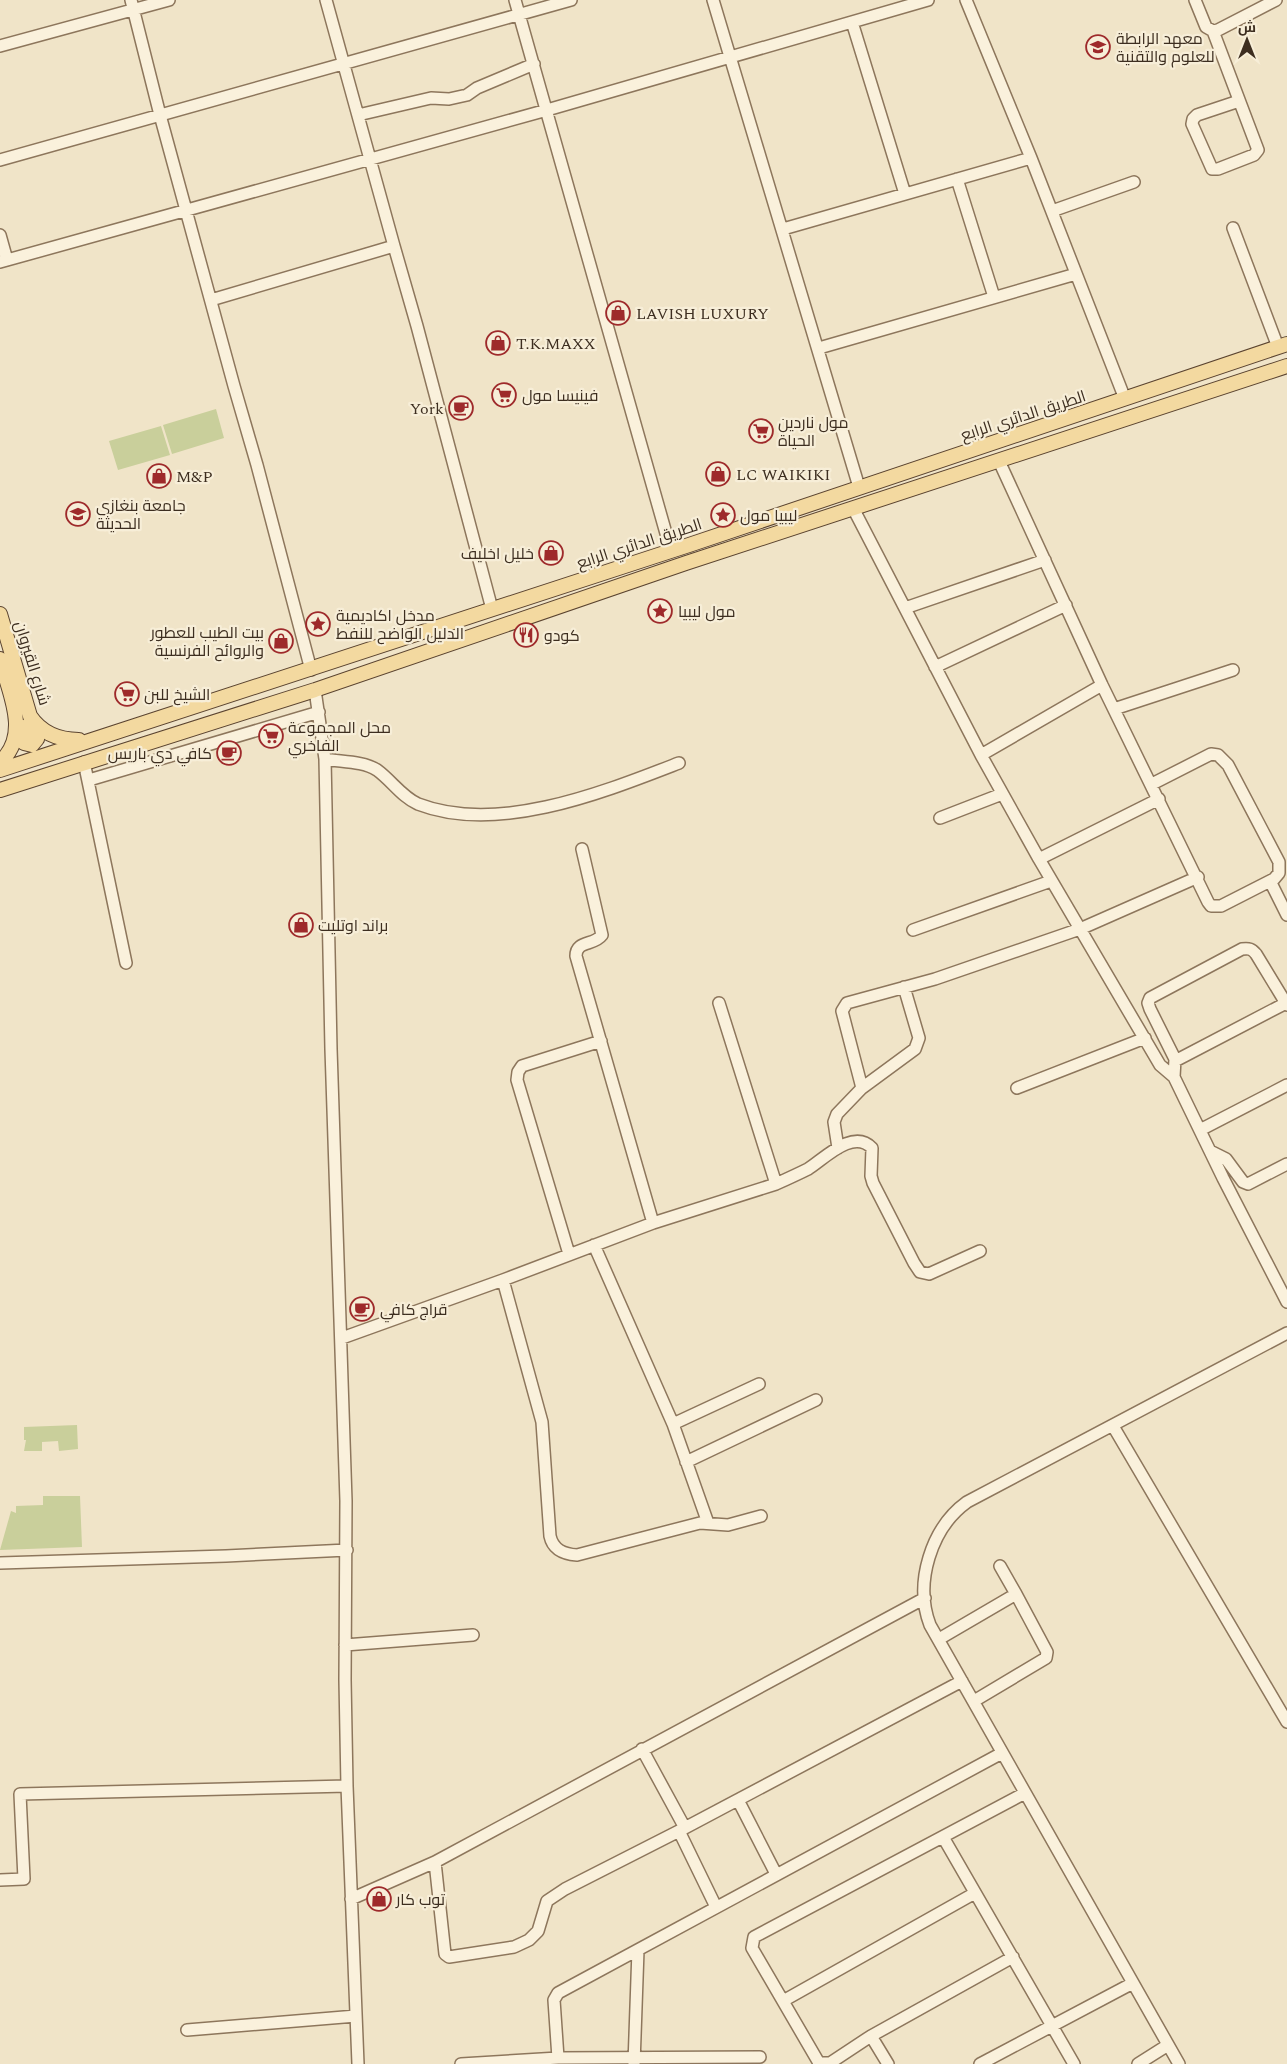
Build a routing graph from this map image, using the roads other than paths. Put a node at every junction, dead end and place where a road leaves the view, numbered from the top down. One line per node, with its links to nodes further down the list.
1 (169, 0): 10 (street)
2 (326, 0): 16 (street)
3 (515, 0): 11 (street)
4 (571, 0): 11 (street)
5 (713, 0): 15 (street)
6 (928, 0): 12 (street)
7 (966, 0): 22 (street)
8 (1195, 0): 13 (street)
9 (1276, 0): 13 (street)
10 (132, 5): 14 (street); 20 (street)
11 (520, 15): 16 (street); 17 (street)
12 (852, 22): 15 (street); 27 (street)
13 (1213, 31): 18 (street)
14 (0, 46)
15 (731, 58): 19 (street); 31 (street)
16 (343, 63): 20 (street); 21 (street)
17 (534, 64): 19 (street); 21 (street)
18 (1239, 101): 18 (street)
19 (547, 110): 24 (street); 47 (street)
20 (160, 115): 23 (street); 28 (street)
21 (358, 115): 24 (street)
22 (1031, 158): 25 (street); 29 (street)
23 (0, 160)
24 (370, 160): 28 (street); 33 (street)
25 (957, 180): 27 (street); 36 (street)
26 (1134, 182): 29 (street)
27 (905, 194): 31 (street)
28 (186, 210): 34 (street); 37 (street)
29 (1052, 211): 35 (street)
30 (1233, 228): 38 (street)
31 (783, 229): 39 (street)
32 (0, 235): 34 (street)
33 (394, 246): 37 (street); 51 (street)
34 (4, 261)
35 (1076, 274): 36 (street); 41 (street)
36 (994, 297): 39 (street)
37 (211, 300): 55 (street)
38 (1283, 345): 41 (main road, الطريق الدائري الرابع)
39 (819, 348): 45 (street)
40 (1287, 366): 42 (main road, الطريق الدائري الرابع)
41 (1125, 399): 43 (main road, الطريق الدائري الرابع)
42 (999, 461): 44 (main road, الطريق الدائري الرابع); 48 (street)
43 (919, 467): 44 (main road); 45 (main road, الطريق الدائري الرابع)
44 (926, 484): 46 (main road, الطريق الدائري الرابع)
45 (859, 487): 47 (main road, الطريق الدائري الرابع)
46 (853, 508): 50 (street); 58 (main road, الطريق الدائري الرابع)
47 (671, 551): 51 (main road, الطريق الدائري الرابع)
48 (1045, 560): 49 (street); 50 (street)
49 (1066, 605): 54 (street); 57 (street)
50 (905, 608): 54 (street)
51 (492, 609): 55 (main road, الطريق الدائري الرابع)
52 (0, 614): 61 (main road, شارع القيروان)
53 (0, 659): 61 (main road, شارع القيروان)
54 (935, 667): 63 (street)
55 (311, 670): 62 (main road, الطريق الدائري الرابع)
56 (1233, 670): 59 (street)
57 (1102, 685): 59 (street); 63 (street)
58 (315, 690): 60 (street); 66 (main road, الطريق الدائري الرابع)
59 (1114, 709): 70 (street)
60 (319, 712): 64 (street); 69 (street)
61 (23, 716): 62 (main road, شارع القيروان); 65 (main road, شارع القيروان)
62 (88, 741): 68 (main road, الطريق الدائري الرابع)
63 (981, 755): 72 (street)
64 (325, 760): 67 (street); 109 (street)
65 (0, 762)
66 (84, 762): 69 (street); 71 (main road, الطريق الدائري الرابع)
67 (679, 763)
68 (0, 770)
69 (89, 780): 84 (street)
70 (1152, 784): 73 (street); 79 (street)
71 (0, 790)
72 (1002, 794): 74 (street); 76 (street)
73 (1159, 799): 76 (street); 77 (street)
74 (940, 818)
75 (582, 849): 91 (street)
76 (1039, 859): 78 (street)
77 (1198, 877): 79 (street); 82 (street)
78 (1052, 881): 82 (street); 83 (street)
79 (1270, 881): 80 (street)
80 (1282, 891): 81 (street)
81 (1287, 915)
82 (1080, 929): 87 (street); 90 (street)
83 (913, 930)
84 (126, 963)
85 (1287, 981): 86 (street)
86 (1276, 986): 89 (street); 92 (street)
87 (904, 987): 95 (street); 95 (street)
88 (719, 1003): 101 (street)
89 (1286, 1004): 92 (street)
90 (1145, 1038): 93 (street); 96 (street)
91 (601, 1041): 102 (street); 105 (street)
92 (1175, 1061): 93 (street)
93 (1174, 1077): 97 (street)
94 (1287, 1085): 97 (street)
95 (862, 1088): 98 (street)
96 (1016, 1088)
97 (1200, 1130): 99 (street)
98 (838, 1148): 101 (street); 104 (street)
99 (1210, 1151): 100 (street); 107 (street)
100 (1287, 1164)
101 (776, 1184): 102 (street)
102 (653, 1223): 103 (street)
103 (594, 1245): 105 (street); 112 (street)
104 (980, 1252)
105 (569, 1254): 106 (street)
106 (503, 1280): 109 (street); 116 (street)
107 (1287, 1302)
108 (1287, 1333): 113 (street)
109 (342, 1338): 117 (street)
110 (759, 1384): 112 (street)
111 (816, 1400): 114 (street)
112 (673, 1424): 114 (street)
113 (1113, 1426): 121 (street); 127 (street)
114 (686, 1462): 116 (street)
115 (761, 1516): 116 (street)
116 (708, 1523)
117 (347, 1550): 118 (street); 124 (street)
118 (0, 1563)
119 (1000, 1566): 120 (street)
120 (1016, 1594): 123 (street); 126 (street)
121 (925, 1598): 123 (street); 128 (street)
122 (473, 1636): 124 (street)
123 (939, 1639): 125 (street)
124 (345, 1645): 130 (street)
125 (962, 1681): 126 (street); 132 (street)
126 (974, 1701): 129 (street)
127 (1287, 1722)
128 (642, 1749): 133 (street); 135 (street)
129 (1002, 1753): 131 (street); 136 (street)
130 (347, 1786): 137 (street); 139 (street)
131 (1025, 1793): 134 (street); 143 (street)
132 (738, 1800): 133 (street); 136 (street)
133 (682, 1830): 135 (street); 140 (street)
134 (942, 1837): 138 (street); 144 (street)
135 (435, 1862): 139 (street)
136 (776, 1874): 140 (street)
137 (0, 1880)
138 (975, 1893): 142 (street); 144 (street)
139 (351, 1899): 145 (street)
140 (716, 1907): 141 (street)
141 (638, 1950): 151 (street); 152 (street)
142 (1013, 1957): 146 (street); 148 (street)
143 (1133, 1983): 146 (street); 149 (street)
144 (783, 2001): 148 (street)
145 (356, 2016): 147 (street); 153 (street)
146 (1053, 2026): 156 (street); 157 (street)
147 (187, 2030)
148 (871, 2036): 155 (street)
149 (1168, 2045): 158 (street); 159 (street)
150 (760, 2057): 152 (street)
151 (558, 2058): 152 (street); 154 (street)
152 (634, 2061)
153 (358, 2064)
154 (461, 2064)
155 (888, 2064)
156 (980, 2064)
157 (1074, 2064)
158 (1138, 2064)
159 (1179, 2064)

